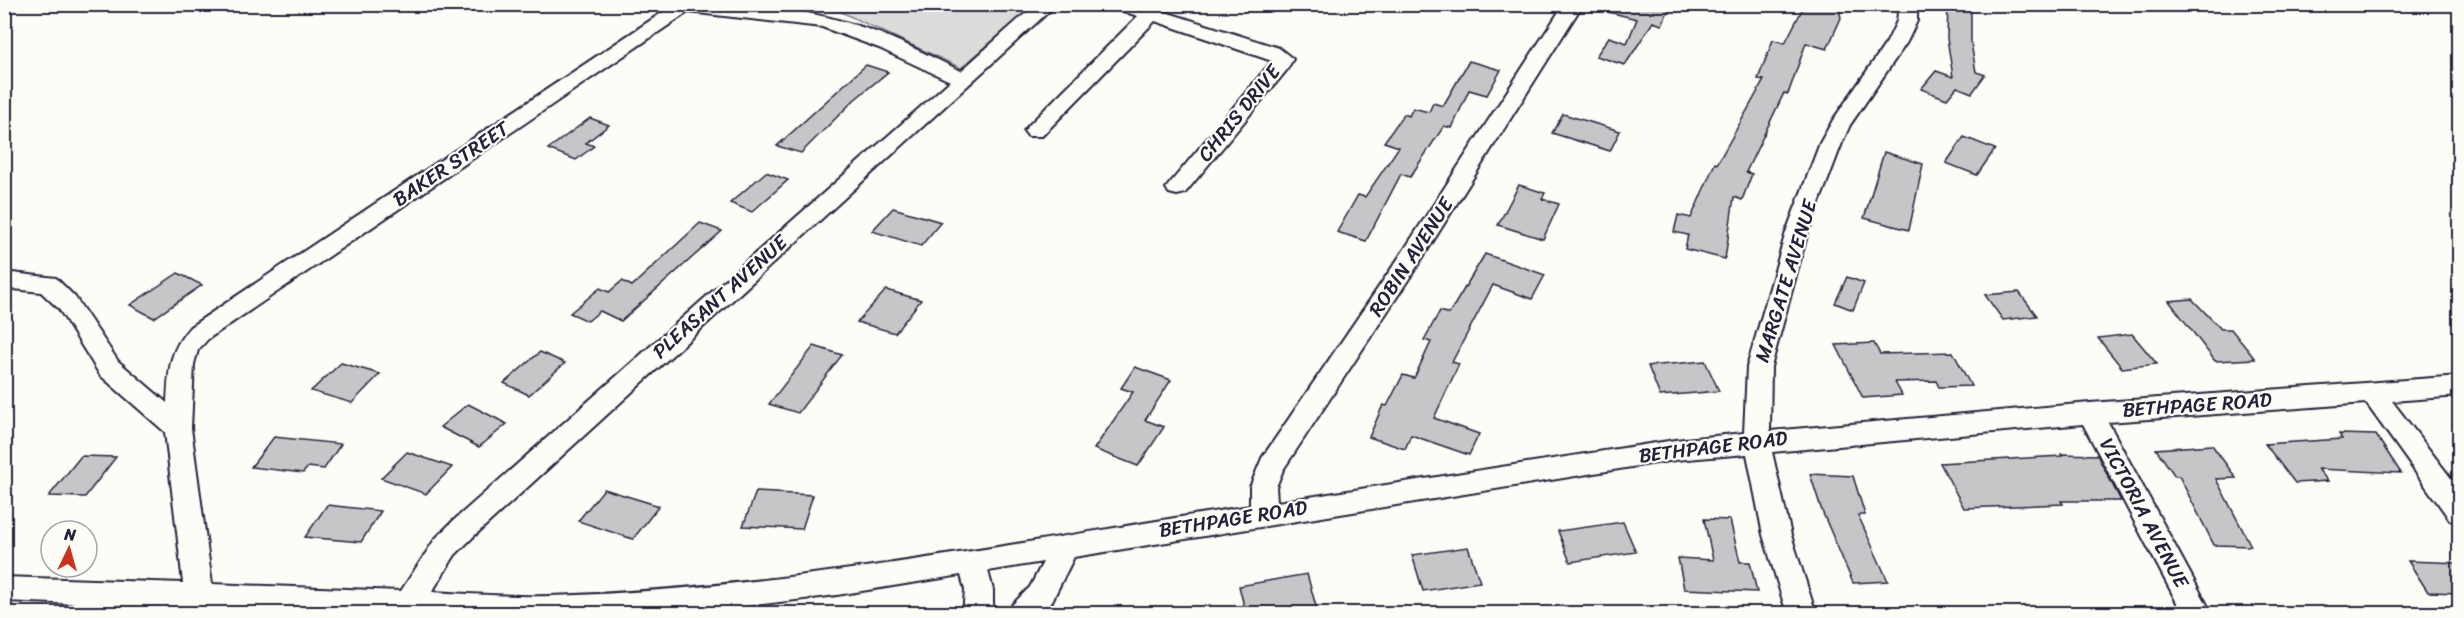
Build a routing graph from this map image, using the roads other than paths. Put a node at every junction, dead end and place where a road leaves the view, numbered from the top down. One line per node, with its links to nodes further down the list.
1 (1048, 4): 6 (street, PLEASANT AVENUE)
2 (1119, 4): 5 (street, CHRIS DRIVE)
3 (1574, 4): 16 (street, ROBIN AVENUE)
4 (1908, 4): 14 (street, MARGATE AVENUE)
5 (1151, 14): 7 (street); 8 (street, CHRIS DRIVE)
6 (963, 80): 13 (street, BAKER STREET); 21 (street, PLEASANT AVENUE)
7 (1035, 131)
8 (1177, 188)
9 (4, 280): 13 (street)
10 (2460, 386): 11 (street, BETHPAGE ROAD)
11 (2372, 392): 12 (street, BETHPAGE ROAD); 15 (street)
12 (2090, 413): 14 (street, BETHPAGE ROAD); 25 (street, VICTORIA AVENUE)
13 (178, 428): 20 (street, BAKER STREET)
14 (1757, 441): 16 (street, BETHPAGE ROAD); 24 (street, MARGATE AVENUE)
15 (2460, 512)
16 (1264, 515): 17 (street, BETHPAGE ROAD)
17 (1065, 547): 18 (street, BETHPAGE ROAD); 23 (street)
18 (972, 563): 21 (street, BETHPAGE ROAD); 22 (street)
19 (4, 589): 20 (street, BETHPAGE ROAD)
20 (199, 596): 21 (street, BETHPAGE ROAD)
21 (409, 604)
22 (978, 614)
23 (1022, 614)
24 (1802, 614)
25 (2198, 614)

